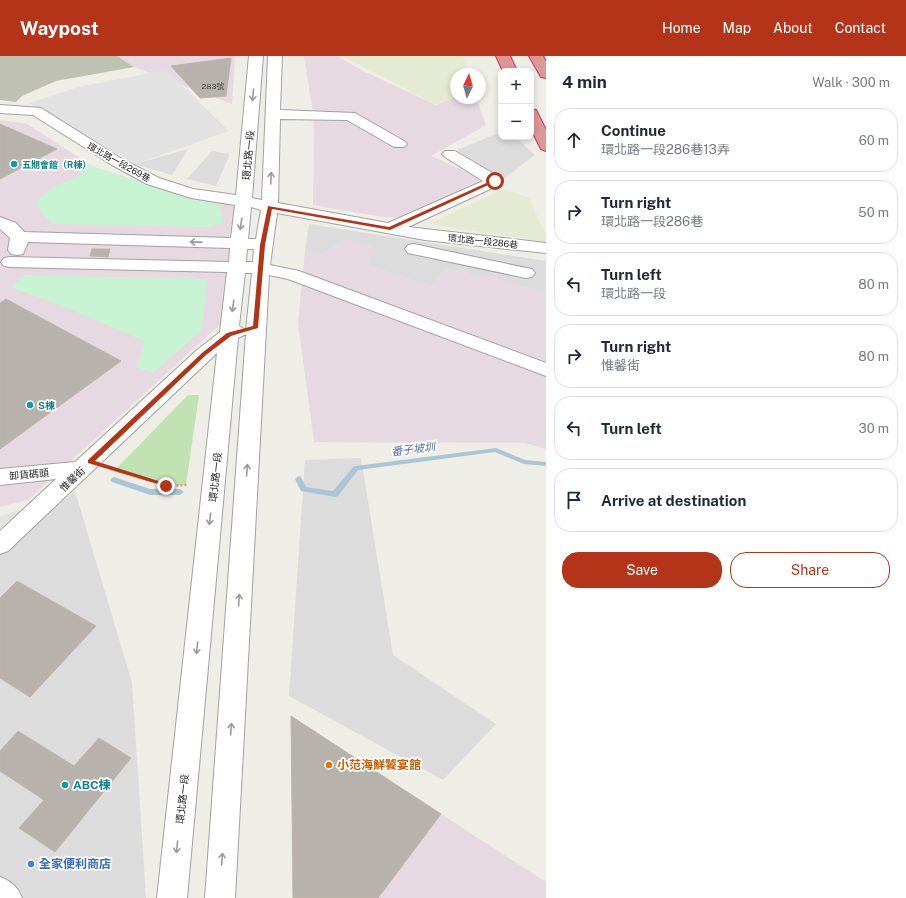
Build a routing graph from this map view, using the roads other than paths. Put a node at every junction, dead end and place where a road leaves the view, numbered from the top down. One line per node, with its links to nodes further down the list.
1 (256, 56): 13 (street, 環北路一段, one-way to 13)
2 (275, 56): 8 (street)
3 (503, 56): 5 (highway)
4 (536, 56): 6 (highway)
5 (509, 68)
6 (546, 74)
7 (0, 109): 13 (street, 環北路一段269巷)
8 (273, 114): 10 (street); 14 (street, one-way to 8)
9 (534, 120): 11 (highway)
10 (399, 144)
11 (546, 146)
12 (450, 154): 17 (street)
13 (244, 201): 14 (street, 環北路一段286巷); 20 (street, 環北路一段, one-way to 20)
14 (270, 207): 17 (street, 環北路一段286巷); 21 (street)
15 (0, 215): 18 (street)
16 (0, 222): 18 (street)
17 (390, 229): 19 (street, 環北路一段286巷)
18 (19, 237): 20 (street, one-way to 18); 24 (street)
19 (417, 241): 22 (street, 環北路一段286巷); 23 (street); 27 (street, 環北路一段286巷)
20 (238, 244): 21 (street); 25 (street, 環北路一段)
21 (263, 245): 26 (street)
22 (546, 248)
23 (406, 265)
24 (3, 268): 25 (street)
25 (238, 268): 26 (street); 29 (street, 環北路一段, one-way to 29)
26 (262, 268): 28 (street); 30 (street)
27 (526, 273)
28 (256, 327): 29 (street, 惟馨街); 37 (street, one-way to 28)
29 (229, 334): 31 (street, 惟馨街); 36 (street, 環北路一段, one-way to 36)
30 (546, 370)
31 (86, 465): 32 (street, 卸貨碼頭); 33 (street, 惟馨街)
32 (0, 477)
33 (0, 546)
34 (0, 892): 35 (street)
35 (7, 898)
36 (172, 898)
37 (220, 898)

